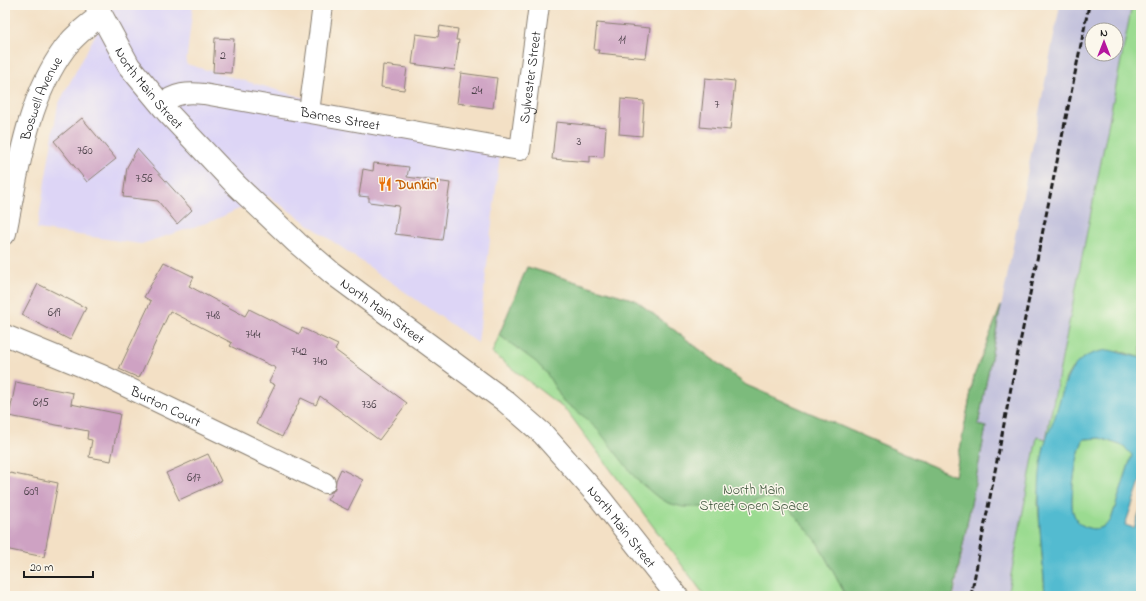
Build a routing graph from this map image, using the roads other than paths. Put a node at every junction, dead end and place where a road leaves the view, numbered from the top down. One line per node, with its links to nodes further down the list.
1 (322, 5): 5 (street)
2 (538, 5): 6 (street, Sylvester Street)
3 (98, 10): 4 (main road, North Main Street); 7 (main road, Boswell Avenue)
4 (162, 104): 5 (street, Barnes Street); 10 (main road, North Main Street)
5 (309, 112): 6 (street, Barnes Street)
6 (520, 150)
7 (5, 234)
8 (5, 335): 9 (street, Burton Court)
9 (325, 483)
10 (677, 596)

